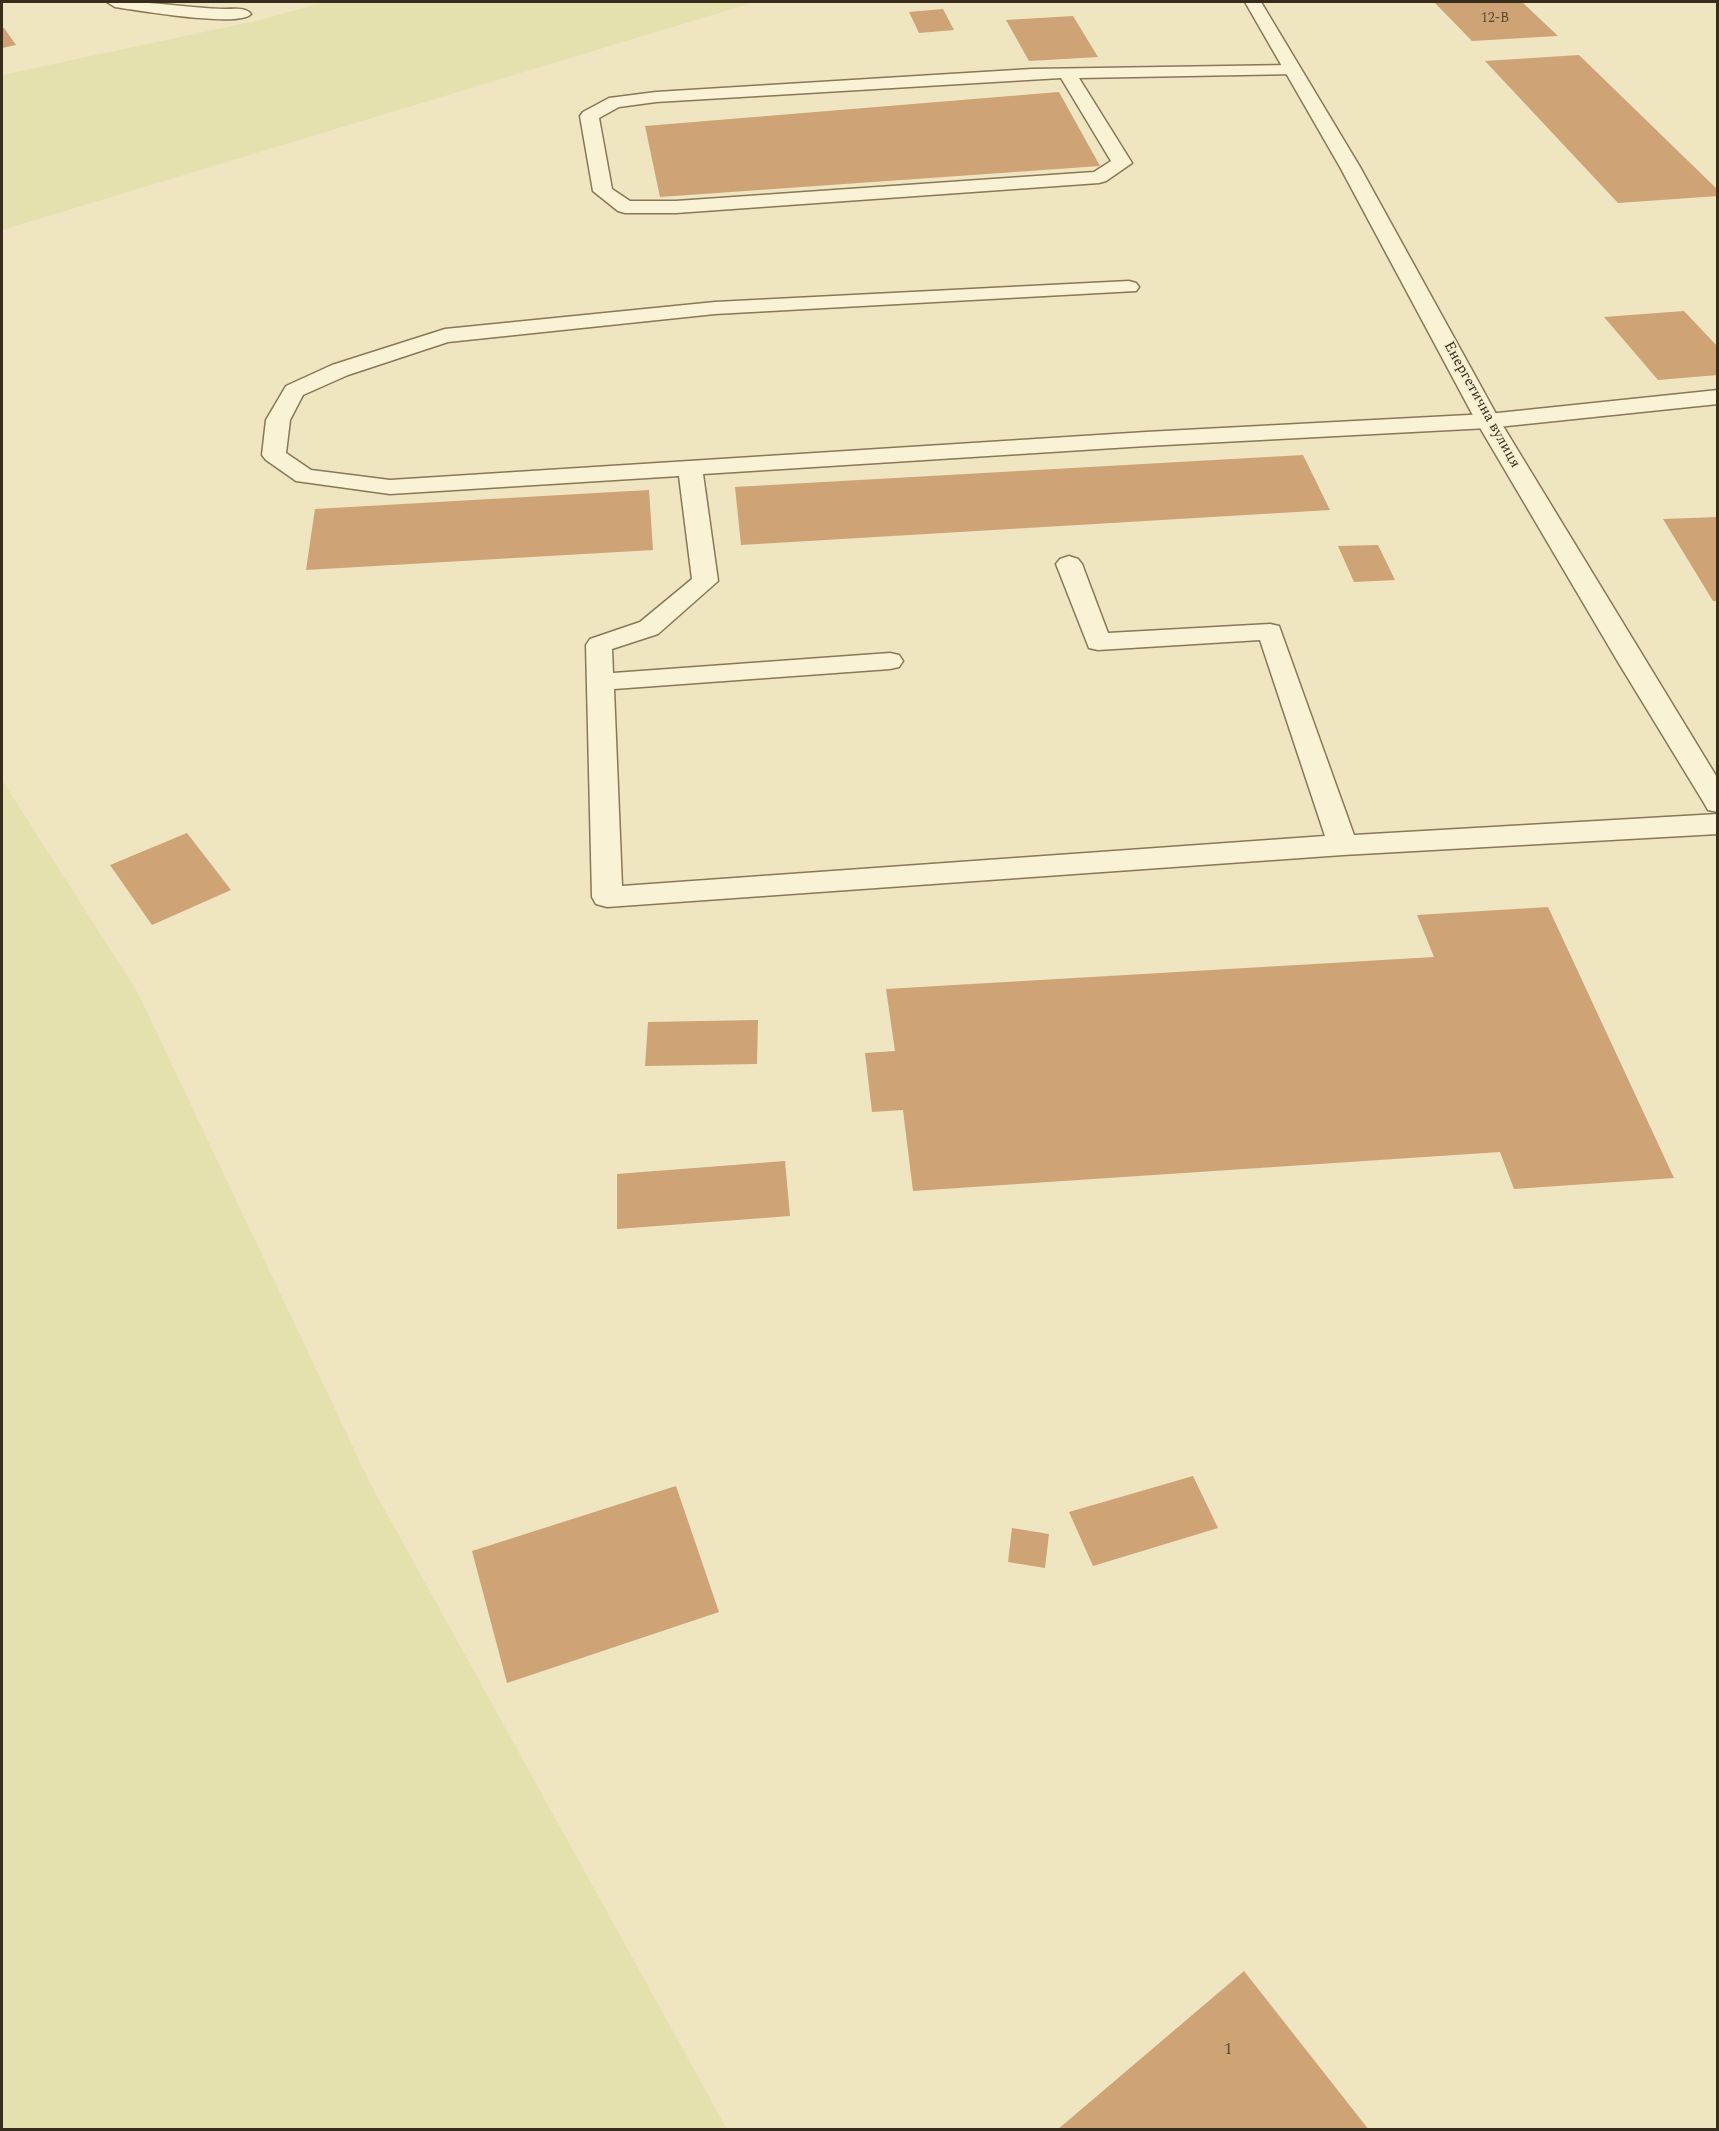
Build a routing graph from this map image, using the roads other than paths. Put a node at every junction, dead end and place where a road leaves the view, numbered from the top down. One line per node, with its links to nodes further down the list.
1 (115, 2): 3 (street)
2 (1253, 2): 4 (street, Енергетична вулиця)
3 (243, 14)
4 (1292, 70): 5 (street); 8 (street, Енергетична вулиця)
5 (1067, 73): 5 (street)
6 (1129, 287): 9 (street)
7 (1718, 397): 8 (street)
8 (1488, 421): 9 (street); 13 (street, Енергетична вулиця)
9 (690, 468): 12 (street)
10 (1069, 564): 15 (street)
11 (890, 661): 12 (street)
12 (601, 682): 15 (street)
13 (1718, 803)
14 (1718, 824): 15 (street)
15 (1343, 845)

